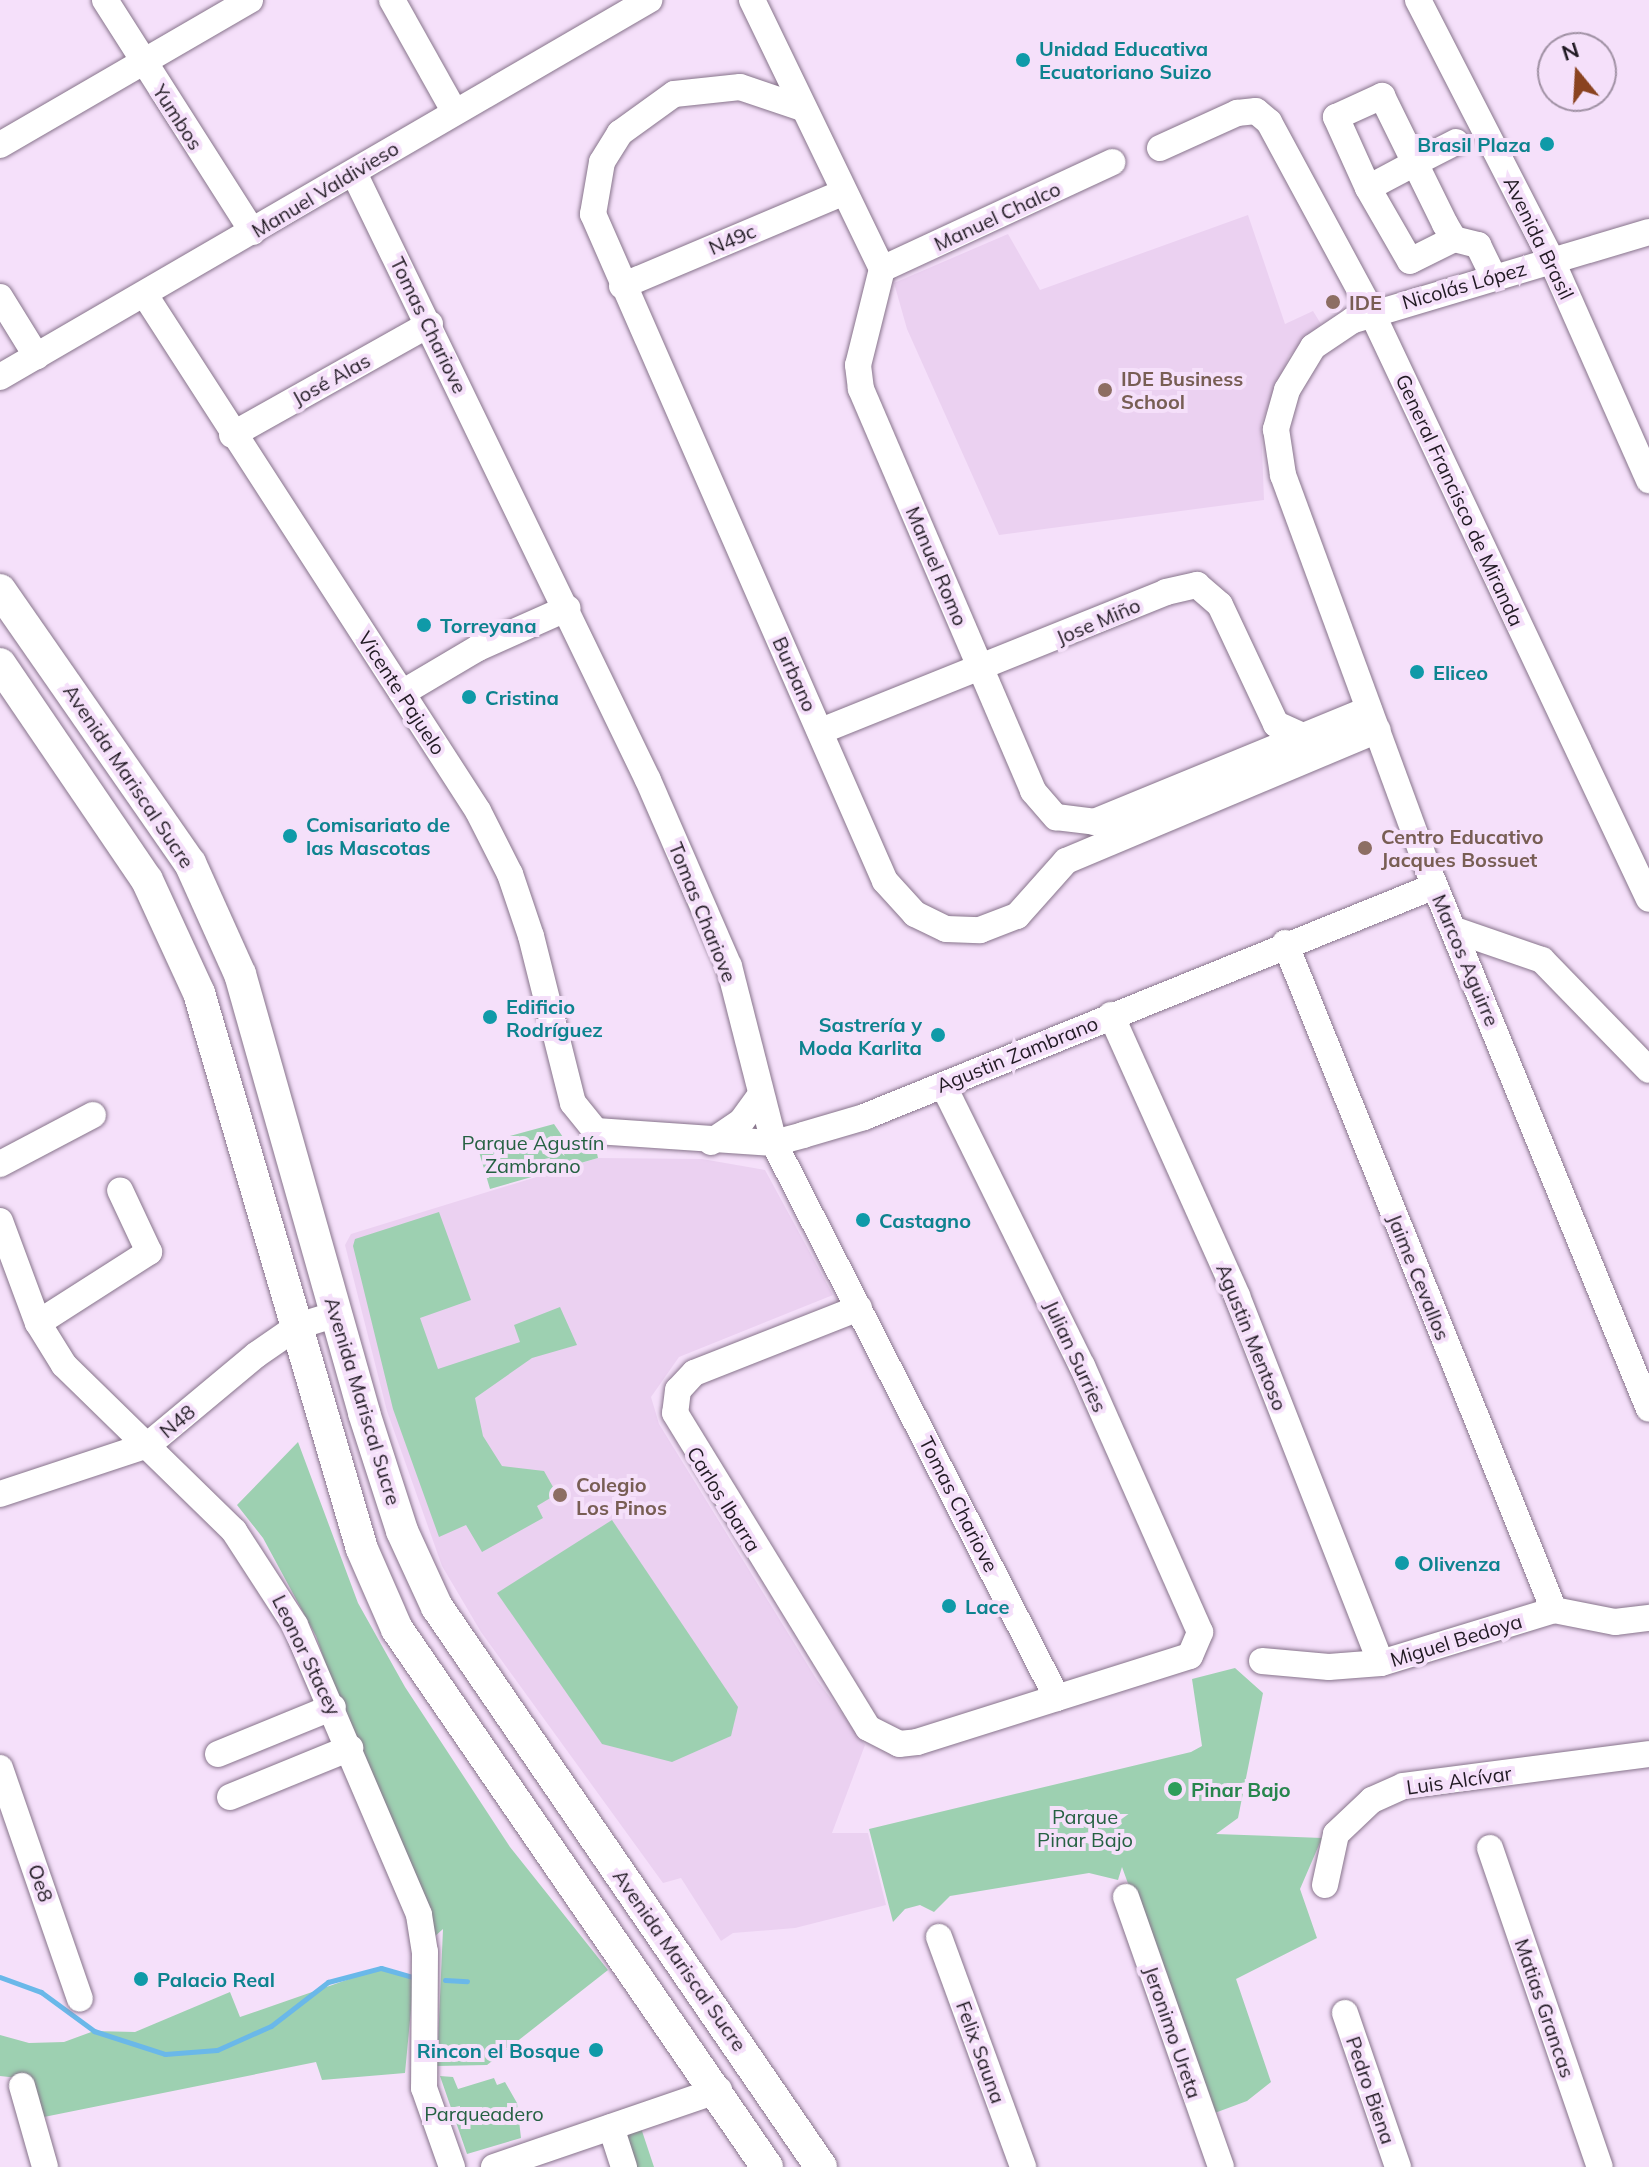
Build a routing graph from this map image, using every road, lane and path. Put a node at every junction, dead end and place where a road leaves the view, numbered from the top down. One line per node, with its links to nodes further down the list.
1 (105, 0): 7 (street, Yumbos)
2 (250, 0): 7 (street)
3 (392, 0): 9 (street)
4 (649, 0): 9 (street, Manuel Valdivieso)
5 (752, 0): 8 (street)
6 (1418, 0): 21 (street, Avenida Brasil)
7 (142, 63): 11 (street); 18 (street, Yumbos)
8 (802, 108): 17 (street); 24 (street, Burbano)
9 (454, 111): 15 (street, Manuel Valdivieso)
10 (1456, 142): 14 (street)
11 (0, 145)
12 (1160, 148): 27 (street, General Francisco de Miranda)
13 (1112, 162): 22 (street, Manuel Chalco)
14 (1415, 163): 16 (street); 16 (street); 20 (street)
15 (354, 173): 18 (street, Manuel Valdivieso); 28 (street, Tomas Chariove)
16 (1368, 188): 20 (street)
17 (842, 193): 22 (street); 24 (street, N49c)
18 (253, 232): 25 (street, Manuel Valdivieso)
19 (1649, 232): 21 (street, Nicolás López)
20 (1454, 239): 23 (street)
21 (1551, 259): 23 (street, Nicolás López); 31 (street, Avenida Brasil)
22 (882, 269): 38 (street, Manuel Romo)
23 (1493, 276): 27 (street, Nicolás López)
24 (622, 286): 41 (street, Burbano)
25 (145, 295): 29 (street, Manuel Valdivieso); 32 (street, Vicente Pajuelo)
26 (0, 297): 29 (street)
27 (1371, 311): 40 (street, Marcos Aguirre); 44 (street, General Francisco de Miranda)
28 (430, 324): 32 (street, José Alas); 35 (street, Tomas Chariove)
29 (37, 357): 30 (street, Manuel Valdivieso)
30 (0, 377)
31 (1639, 429): 33 (street, Avenida Brasil)
32 (232, 435): 39 (street, Vicente Pajuelo)
33 (1649, 480)
34 (0, 590): 36 (main road, Avenida Mariscal Sucre)
35 (568, 608): 39 (street); 50 (street, Tomas Chariove)
36 (10, 624): 59 (main road, Avenida Mariscal Sucre)
37 (0, 664): 61 (main road, Avenida Mariscal Sucre)
38 (983, 670): 41 (street, Jose Miño); 42 (street, Jose Miño); 42 (street, Manuel Romo)
39 (402, 693): 52 (street, Vicente Pajuelo)
40 (1374, 720): 41 (street, Burbano); 42 (street, Manuel Romo); 43 (street, Marcos Aguirre)
41 (821, 731)
42 (1305, 737)
43 (1435, 886): 45 (street, Marcos Aguirre); 46 (street, Agustin Zambrano)
44 (1649, 899)
45 (1455, 930): 48 (street); 62 (street, Marcos Aguirre)
46 (1285, 943): 47 (street, Agustin Zambrano); 65 (street, Jaime Cevallos)
47 (1111, 1015): 49 (street, Agustin Zambrano); 68 (street, Agustin Mentoso)
48 (1649, 1070)
49 (943, 1085): 54 (street, Agustin Zambrano); 69 (street, Julian Surries)
50 (761, 1094): 53 (street); 54 (street, Tomas Chariove)
51 (93, 1115): 55 (street)
52 (586, 1123): 53 (street, Agustin Zambrano)
53 (711, 1142): 54 (street, Agustin Zambrano)
54 (774, 1143): 58 (street, Tomas Chariove)
55 (0, 1164)
56 (120, 1190): 60 (street)
57 (0, 1221): 60 (street, Leonor Stacey)
58 (859, 1308): 69 (street, Tomas Chariove); 69 (street, Carlos Ibarra)
59 (337, 1314): 61 (street, N48); 90 (main road, Avenida Mariscal Sucre)
60 (38, 1323): 63 (street, Leonor Stacey)
61 (298, 1326): 63 (street, N48); 83 (main road, Avenida Mariscal Sucre)
62 (1649, 1409)
63 (148, 1445): 64 (street, N48); 70 (street, Leonor Stacey)
64 (0, 1494)
65 (1554, 1610): 66 (street, Miguel Bedoya); 68 (street, Miguel Bedoya)
66 (1649, 1618)
67 (1262, 1661): 68 (street, Miguel Bedoya)
68 (1381, 1663)
69 (1057, 1698)
70 (333, 1707): 71 (street, Leonor Stacey); 72 (street)
71 (350, 1748): 75 (street); 86 (street, Leonor Stacey)
72 (218, 1754)
73 (1649, 1754): 77 (street, Luis Alcívar)
74 (0, 1768): 80 (street, Oe8)
75 (230, 1797)
76 (1490, 1848): 94 (street, Matias Grancas)
77 (1325, 1885)
78 (1126, 1897): 92 (street, Jeronimo Ureta)
79 (939, 1937): 91 (street, Felix Sauna)
80 (80, 1999)
81 (1345, 2013): 93 (street, Pedro Biena)
82 (22, 2086): 85 (street)
83 (719, 2090): 84 (street); 89 (main road, Avenida Mariscal Sucre)
84 (611, 2127): 87 (street); 88 (street)
85 (45, 2167)
86 (452, 2167)
87 (494, 2167)
88 (624, 2167)
89 (767, 2167)
90 (821, 2167)
91 (1023, 2167)
92 (1221, 2167)
93 (1398, 2167)
94 (1600, 2167)

